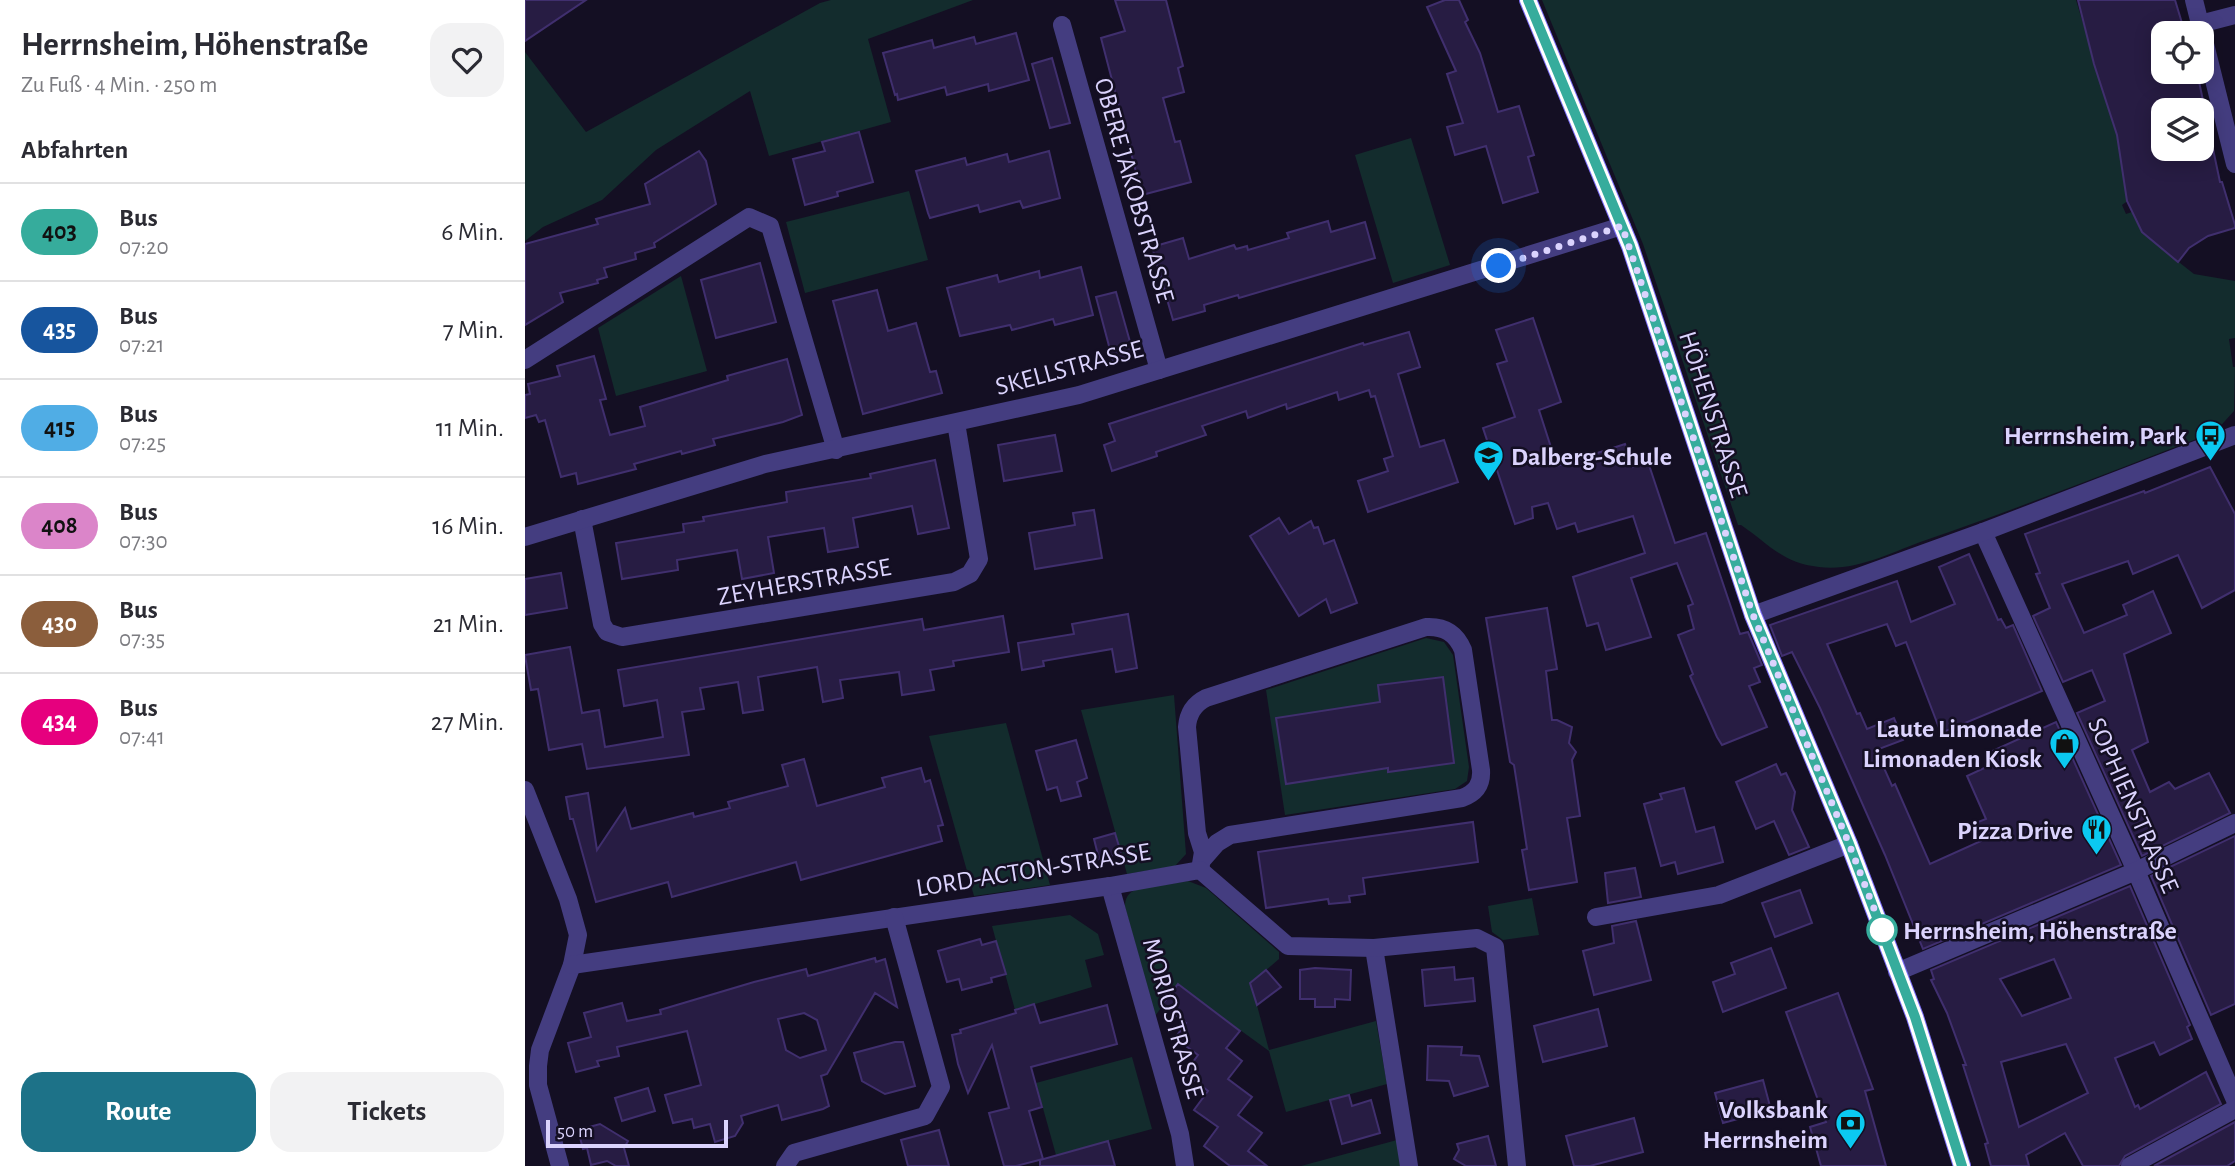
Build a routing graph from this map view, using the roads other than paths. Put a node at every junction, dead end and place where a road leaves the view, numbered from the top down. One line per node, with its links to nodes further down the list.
1 (1528, 0): 9 (main road, HÖHENSTRASSE)
2 (2194, 0): 4 (street)
3 (2235, 15): 5 (street)
4 (2199, 21)
5 (2212, 21)
6 (1062, 25): 11 (street, OBERE JAKOBSTRASSE)
7 (2214, 80): 8 (street)
8 (2235, 164)
9 (1622, 226): 11 (street, SKELLSTRASSE); 18 (main road, HÖHENSTRASSE)
10 (525, 360): 14 (street)
11 (1159, 369): 12 (street, SKELLSTRASSE)
12 (956, 423): 14 (street, SKELLSTRASSE); 15 (street, ZEYHERSTRASSE)
13 (2235, 435): 16 (street)
14 (836, 450): 15 (street, SKELLSTRASSE)
15 (582, 519): 17 (street, SKELLSTRASSE)
16 (1983, 532): 18 (street); 23 (street, SOPHIENSTRASSE)
17 (525, 537)
18 (1753, 615): 21 (main road, HÖHENSTRASSE)
19 (525, 790): 28 (street)
20 (2235, 823): 23 (street)
21 (1849, 844): 26 (street); 29 (main road, HÖHENSTRASSE)
22 (1202, 864): 22 (street); 24 (street, LORD-ACTON-STRASSE); 27 (street)
23 (2136, 870): 29 (street); 30 (street, SOPHIENSTRASSE)
24 (1110, 886): 25 (street, LORD-ACTON-STRASSE); 34 (street, MORIOSTRASSE)
25 (894, 917): 28 (street, LORD-ACTON-STRASSE); 33 (street)
26 (1596, 917)
27 (1374, 948): 35 (street); 36 (street)
28 (572, 965): 32 (street)
29 (1897, 972): 37 (main road, HÖHENSTRASSE)
30 (2235, 1100)
31 (2235, 1109): 38 (street)
32 (560, 1166)
33 (785, 1166)
34 (1185, 1166)
35 (1409, 1166)
36 (1517, 1166)
37 (1962, 1166)
38 (2130, 1166)

